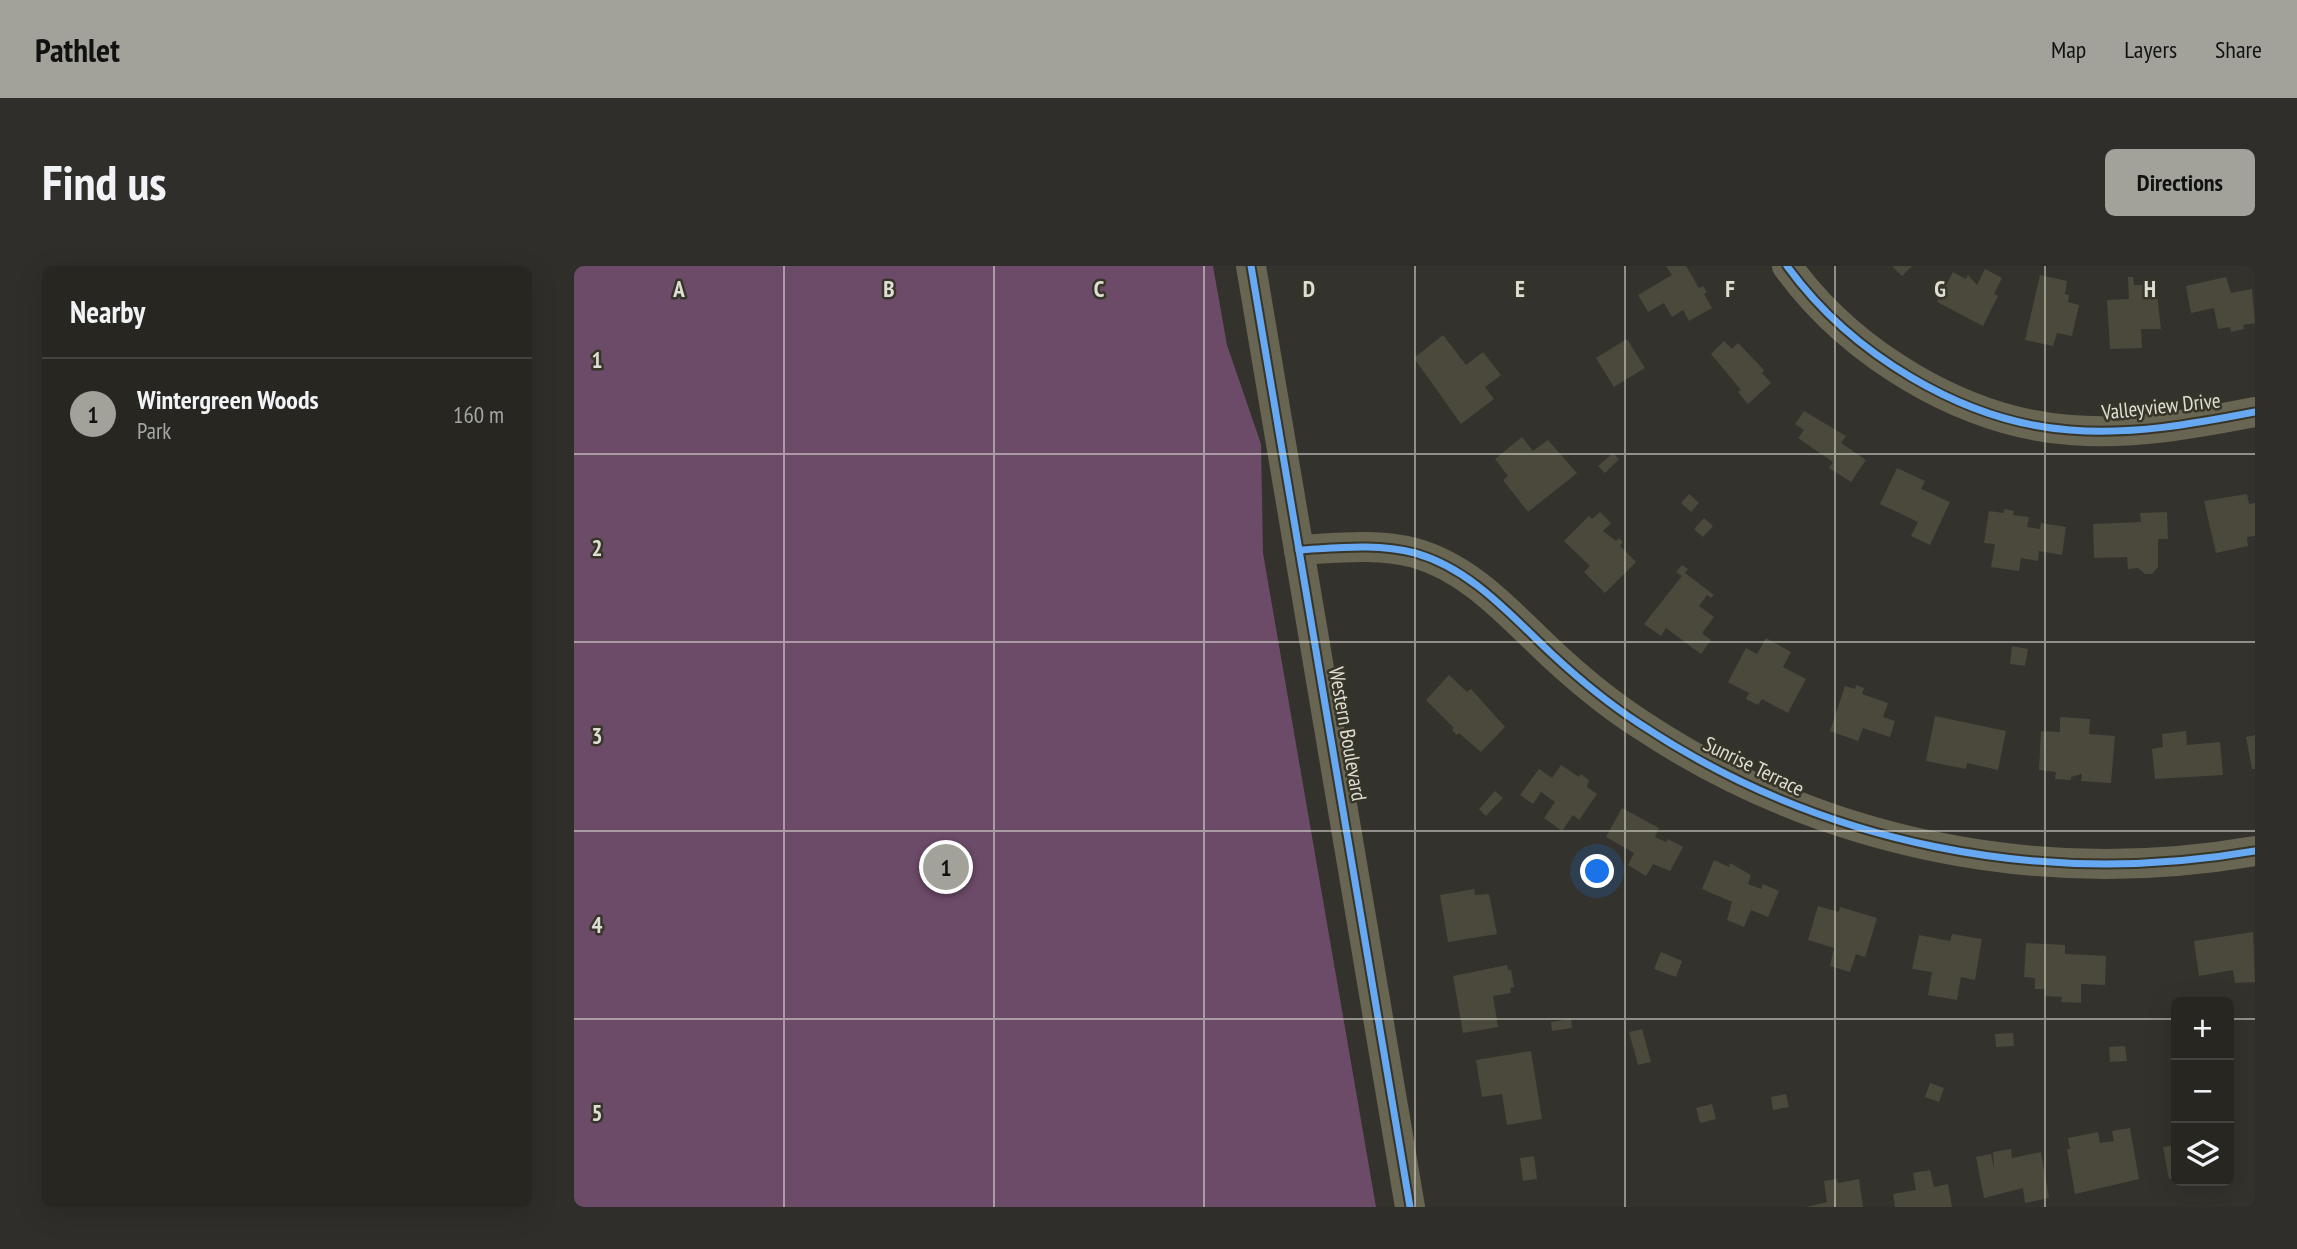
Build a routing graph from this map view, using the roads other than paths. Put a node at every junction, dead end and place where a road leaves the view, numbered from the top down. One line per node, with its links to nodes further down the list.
1 (1251, 266): 4 (street, Western Boulevard)
2 (1787, 266): 3 (street, Valleyview Drive)
3 (2255, 412)
4 (1299, 550): 5 (street, Sunrise Terrace); 6 (street, Western Boulevard)
5 (2255, 852)
6 (1410, 1207)

